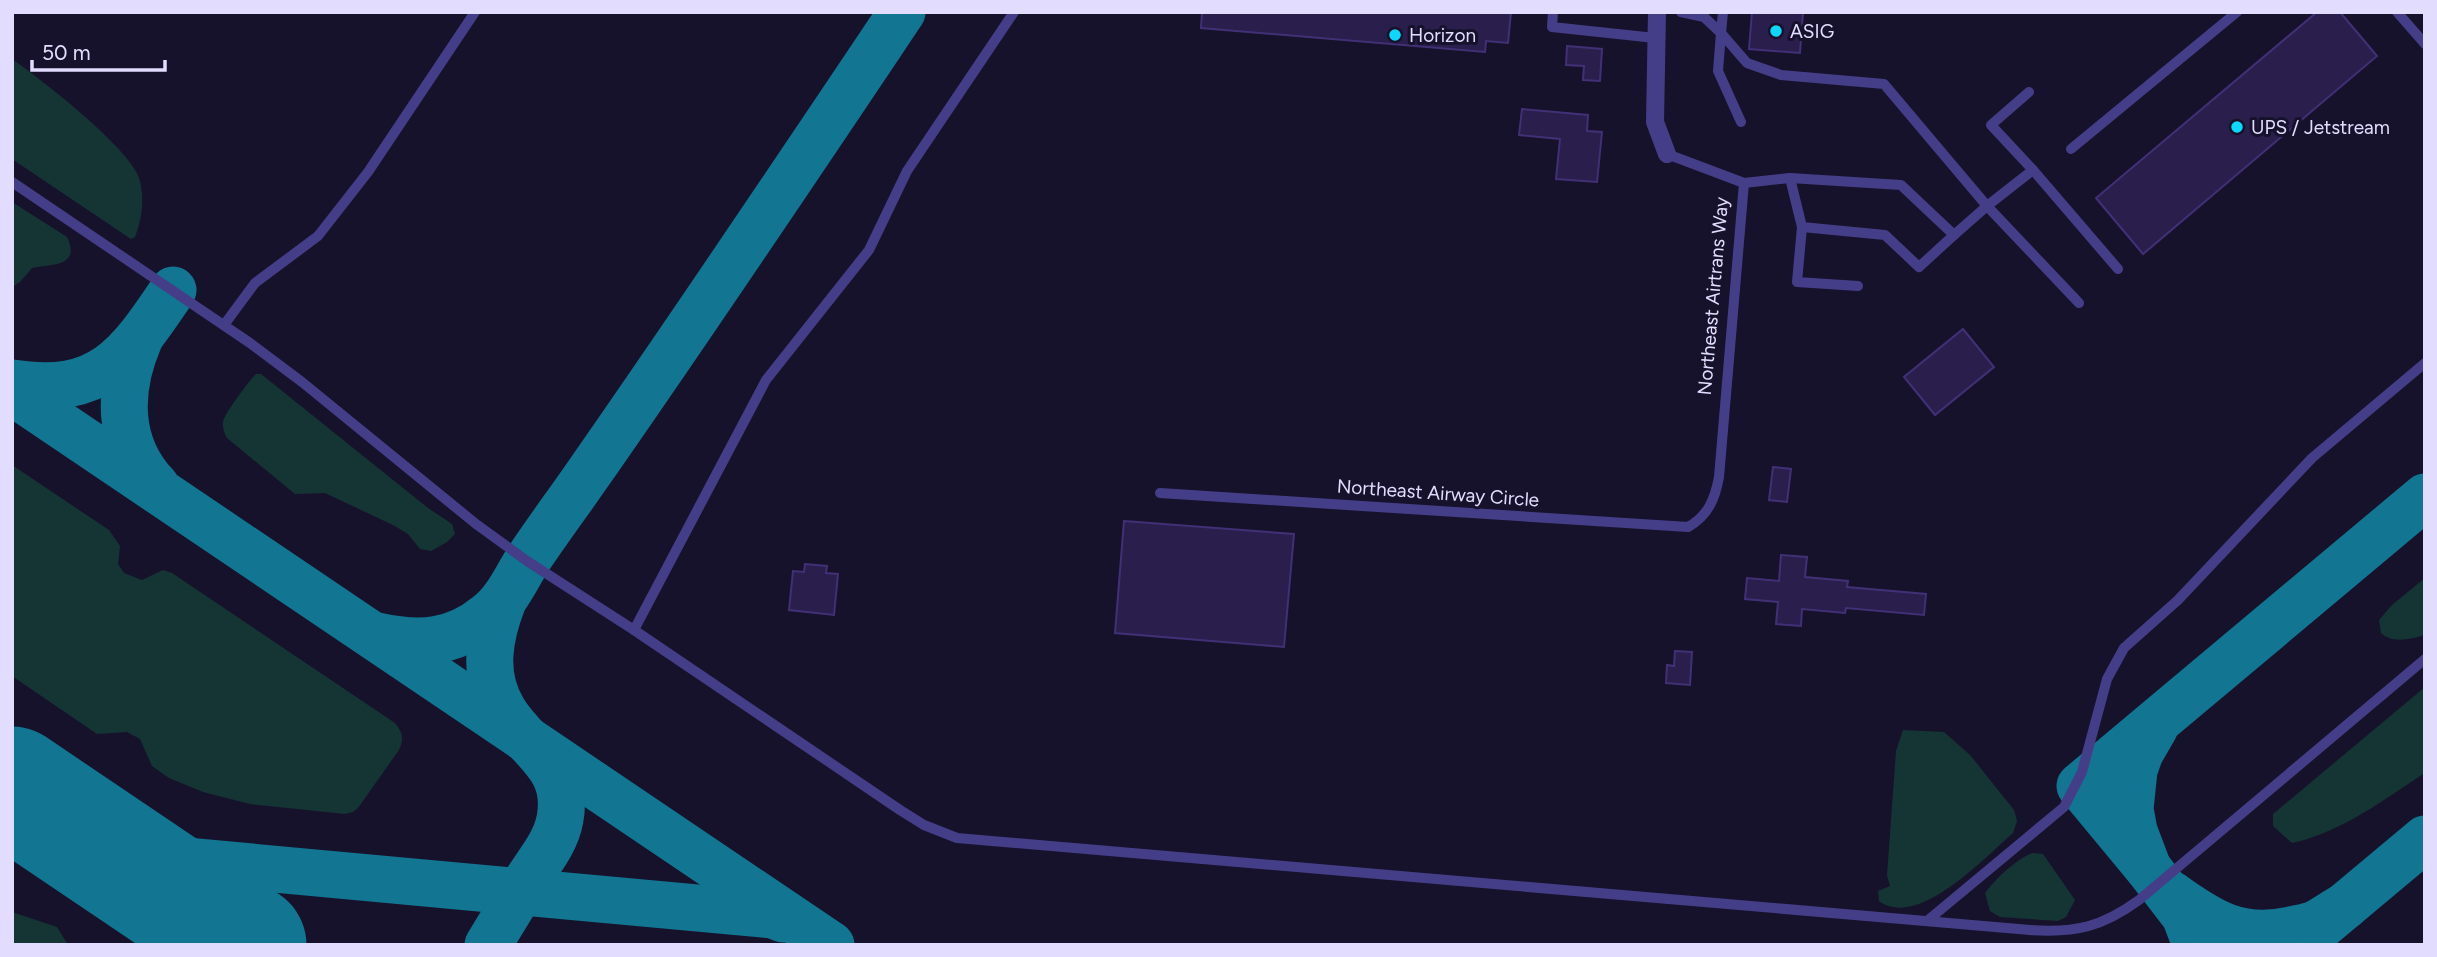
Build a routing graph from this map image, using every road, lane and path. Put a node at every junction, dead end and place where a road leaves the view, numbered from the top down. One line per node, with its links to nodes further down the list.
1 (475, 12): 26 (lane)
2 (1014, 12): 30 (lane)
3 (1553, 12): 10 (lane)
4 (1657, 12): 10 (street, Northeast Airtrans Way)
5 (1681, 12): 9 (lane)
6 (1723, 12): 9 (lane)
7 (2237, 12): 14 (lane)
8 (2397, 12): 11 (lane)
9 (1721, 33): 13 (lane); 20 (lane)
10 (1655, 38): 15 (street, Northeast Airtrans Way)
11 (2425, 44)
12 (2028, 92): 16 (lane)
13 (1741, 122)
14 (2071, 149)
15 (1667, 154): 19 (lane, Northeast Airtrans Way)
16 (2033, 170): 20 (lane); 23 (lane)
17 (1790, 178): 19 (lane); 21 (lane); 22 (lane)
18 (12, 182): 26 (lane)
19 (1744, 183): 29 (lane, Northeast Airtrans Way)
20 (1987, 206): 22 (lane); 25 (lane)
21 (1802, 226): 22 (lane); 24 (lane)
22 (1954, 234)
23 (2118, 269)
24 (1857, 286)
25 (2078, 303)
26 (224, 325): 30 (lane)
27 (2425, 363): 32 (lane)
28 (1160, 493): 29 (lane, Northeast Airway Circle)
29 (1707, 510)
30 (634, 630): 32 (lane)
31 (2425, 659): 32 (lane)
32 (1927, 921)

